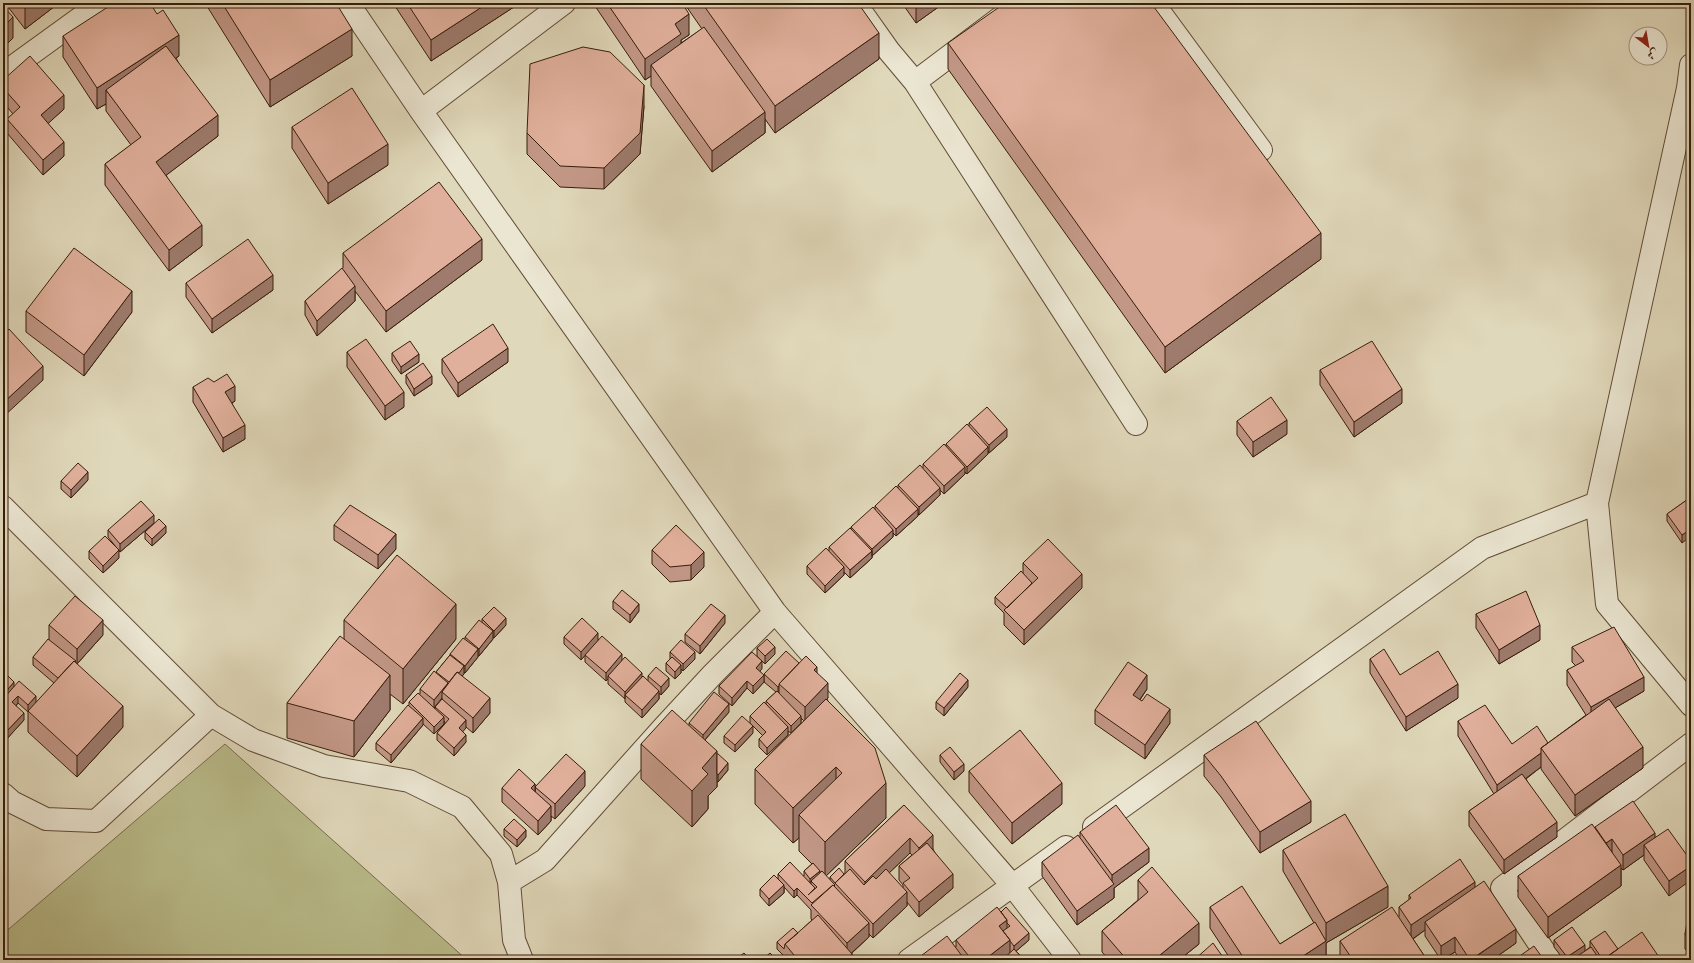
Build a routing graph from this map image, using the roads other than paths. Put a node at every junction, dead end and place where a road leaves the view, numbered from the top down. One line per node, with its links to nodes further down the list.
1 (101, 3): 8 (street)
2 (348, 3): 10 (street)
3 (564, 3): 10 (street)
4 (855, 3): 9 (street)
5 (1020, 3): 9 (street)
6 (1153, 3): 11 (street)
7 (1691, 65): 13 (street)
8 (3, 74)
9 (915, 82): 12 (street)
10 (420, 111): 15 (street)
11 (1261, 150)
12 (1136, 424)
13 (1597, 503): 16 (street); 21 (street)
14 (3, 507): 17 (street)
15 (775, 612): 20 (street); 21 (street)
16 (1691, 705)
17 (211, 715): 19 (street); 20 (street)
18 (1691, 744): 25 (street)
19 (6, 801)
20 (509, 882): 22 (street)
21 (1012, 885): 23 (street); 24 (street)
22 (522, 960)
23 (909, 960)
24 (1070, 960)
25 (1550, 960)

